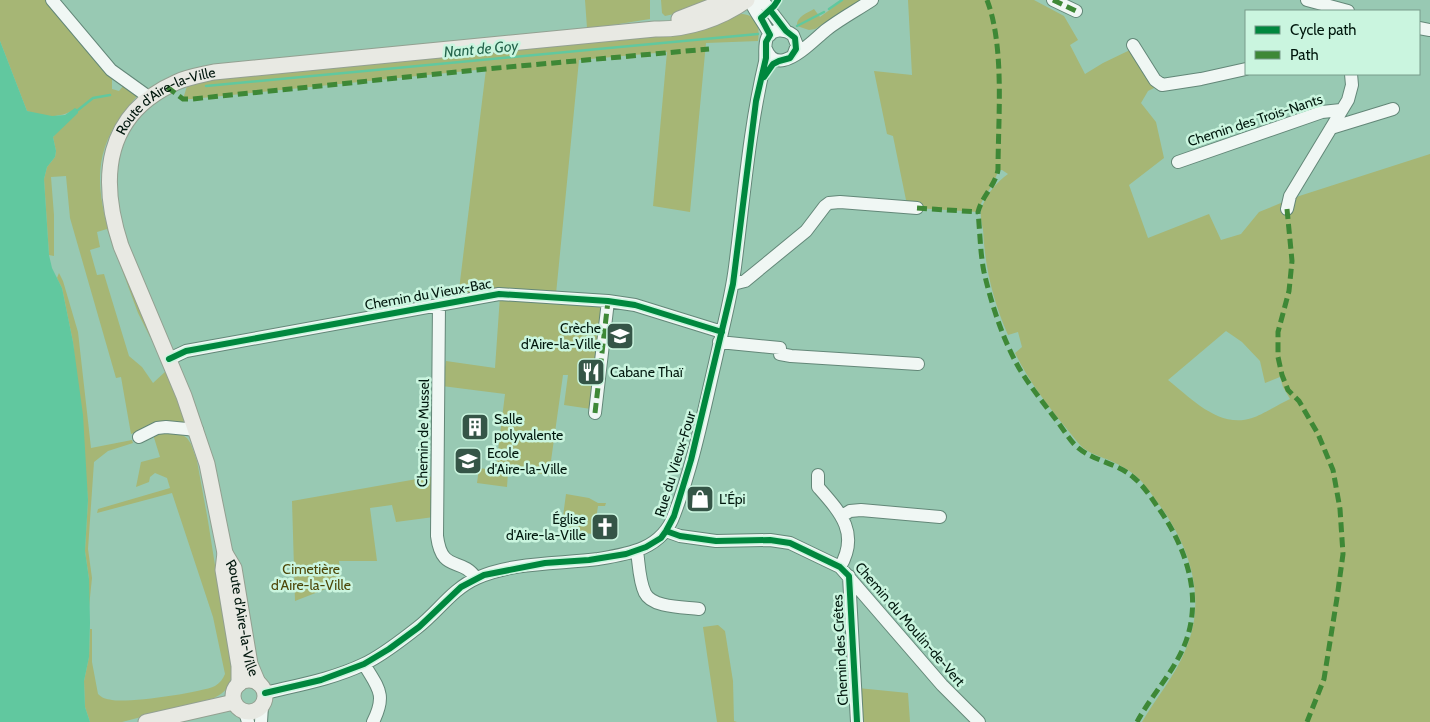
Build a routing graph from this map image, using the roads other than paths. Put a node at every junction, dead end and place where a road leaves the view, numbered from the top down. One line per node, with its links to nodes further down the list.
1 (52, 0): 21 (street)
2 (728, 0): 10 (main road, Route d'Aire-la-Ville)
3 (748, 0): 10 (main road, Route d'Aire-la-Ville); 13 (street)
4 (761, 0): 12 (street)
5 (872, 0): 11 (street)
6 (1053, 0): 9 (street)
7 (1314, 5): 8 (street)
8 (1342, 10)
9 (1076, 12)
10 (655, 29): 21 (main road, Route d'Aire-la-Ville)
11 (825, 31): 12 (street); 16 (street)
12 (789, 33): 13 (street); 16 (street)
13 (770, 35): 15 (street)
14 (1133, 45): 18 (street)
15 (766, 49): 17 (street); 20 (street, Rue du Vieux-Four)
16 (793, 56): 17 (street)
17 (779, 61): 20 (street)
18 (1245, 69)
19 (1351, 75): 23 (street)
20 (760, 83): 28 (street, Rue du Vieux-Four)
21 (150, 98): 32 (main road, Route d'Aire-la-Ville)
22 (1394, 109): 24 (street)
23 (1341, 110): 24 (street); 25 (street, Chemin des Trois-Nants)
24 (1331, 128): 27 (street)
25 (1178, 162)
26 (917, 208): 28 (street)
27 (1287, 209)
28 (733, 284): 31 (street, Rue du Vieux-Four)
29 (608, 301): 30 (street, Chemin du Vieux-Bac); 31 (street, Chemin du Vieux-Bac); 34 (street)
30 (439, 304): 32 (street, Chemin du Vieux-Bac); 44 (street, Chemin de Mussel)
31 (721, 337): 33 (street, Chemin du Vieux-Bac); 40 (street, Rue du Vieux-Four)
32 (169, 358): 35 (main road, Route d'Aire-la-Ville)
33 (918, 364)
34 (595, 412)
35 (197, 430): 36 (street); 42 (main road, Route d'Aire-la-Ville)
36 (139, 437)
37 (818, 475): 38 (street)
38 (842, 516): 39 (street); 43 (street, Chemin des Crêtes)
39 (940, 517)
40 (666, 531): 41 (street, Rue du Vieux-Four); 43 (street, Chemin du Moulin-de-Vert)
41 (637, 551): 44 (street, Rue du Vieux-Four); 45 (street)
42 (225, 553): 47 (main road, Route d'Aire-la-Ville); 48 (main road, Route d'Aire-la-Ville)
43 (845, 572): 53 (street, Chemin des Crêtes); 54 (street, Chemin du Moulin-de-Vert)
44 (476, 578): 46 (street, Rue du Vieux-Four)
45 (699, 609)
46 (364, 664): 48 (street, Rue du Vieux-Four); 52 (street)
47 (239, 684): 48 (main road); 49 (main road)
48 (261, 694): 49 (main road); 51 (street)
49 (242, 712): 50 (main road)
50 (146, 722)
51 (261, 722)
52 (373, 722)
53 (857, 722)
54 (979, 722)

